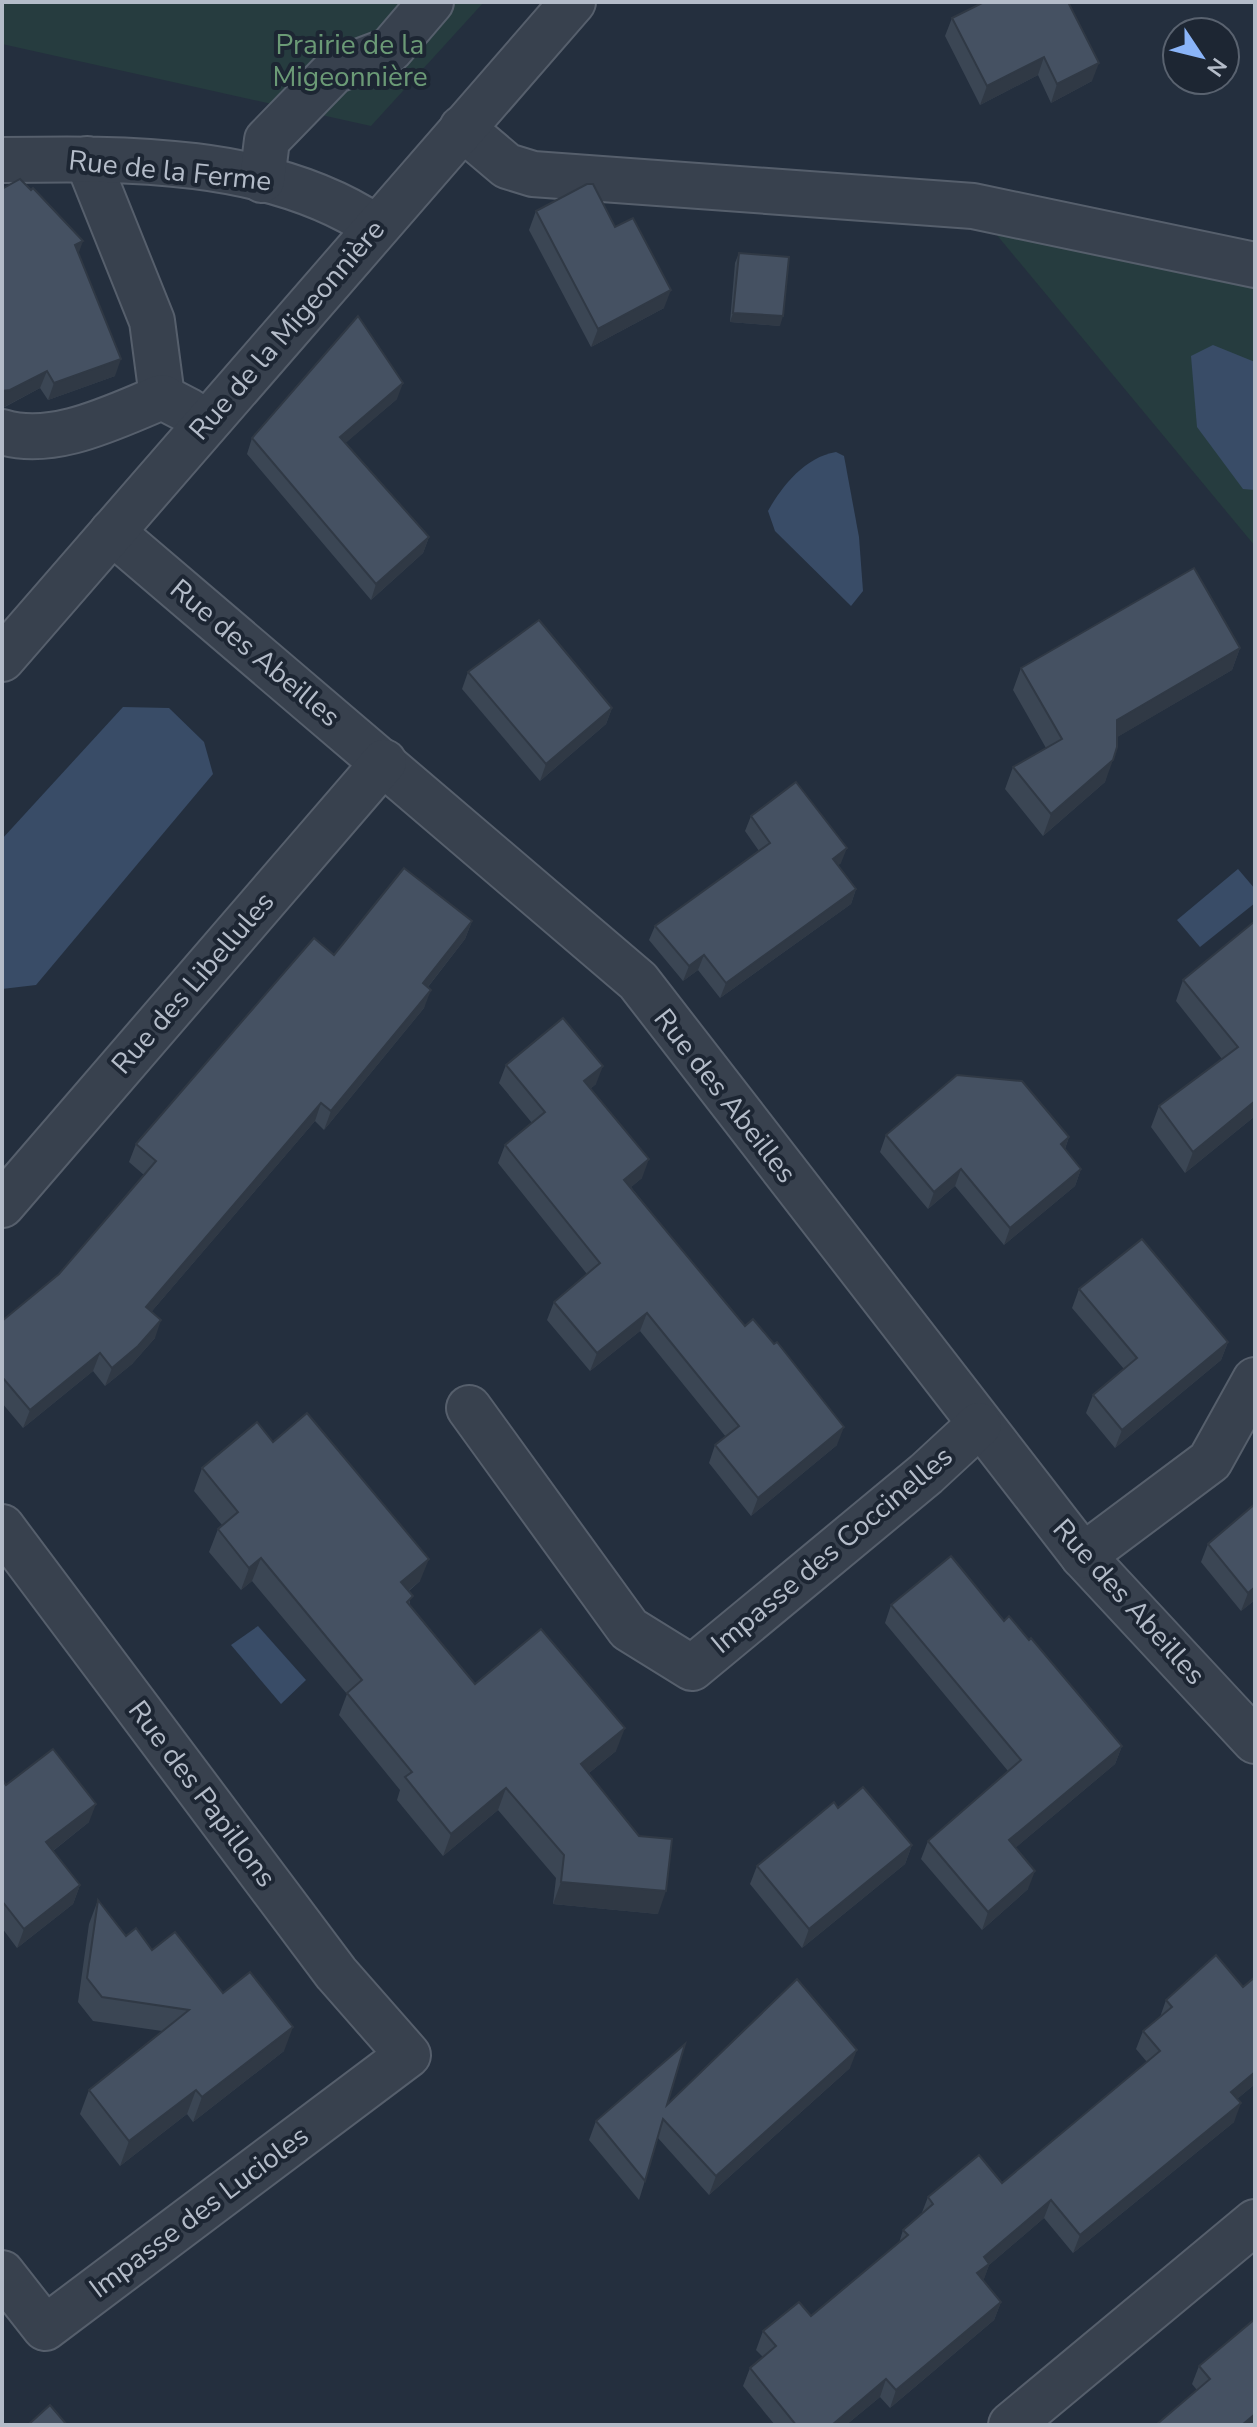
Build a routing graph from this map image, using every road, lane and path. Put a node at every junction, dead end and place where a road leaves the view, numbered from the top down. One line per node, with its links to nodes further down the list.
1 (431, 2): 6 (street)
2 (573, 2): 3 (street, Rue de la Migeonnière)
3 (462, 128): 7 (street, Rue de la Migeonnière); 8 (street)
4 (87, 159): 5 (street, Rue de la Ferme); 6 (street, Rue de la Ferme); 9 (street)
5 (2, 160)
6 (262, 180): 7 (street, Rue de la Ferme)
7 (376, 227): 10 (street, Rue de la Migeonnière)
8 (1255, 265)
9 (162, 397): 10 (street); 11 (street)
10 (209, 419): 12 (street, Rue de la Migeonnière)
11 (2, 432)
12 (112, 532): 13 (street, Rue de la Migeonnière); 14 (street, Rue des Abeilles)
13 (2, 659)
14 (384, 762): 15 (street, Rue des Libellules); 18 (street, Rue des Abeilles)
15 (2, 1205)
16 (1255, 1380): 20 (street)
17 (469, 1408): 18 (street, Impasse des Coccinelles)
18 (979, 1425): 20 (street, Rue des Abeilles)
19 (2, 1527): 22 (street, Rue des Papillons)
20 (1083, 1556): 21 (street, Rue des Abeilles)
21 (1255, 1741)
22 (408, 2055): 24 (street, Impasse des Lucioles)
23 (1255, 2222): 25 (street)
24 (2, 2273)
25 (1011, 2425)

